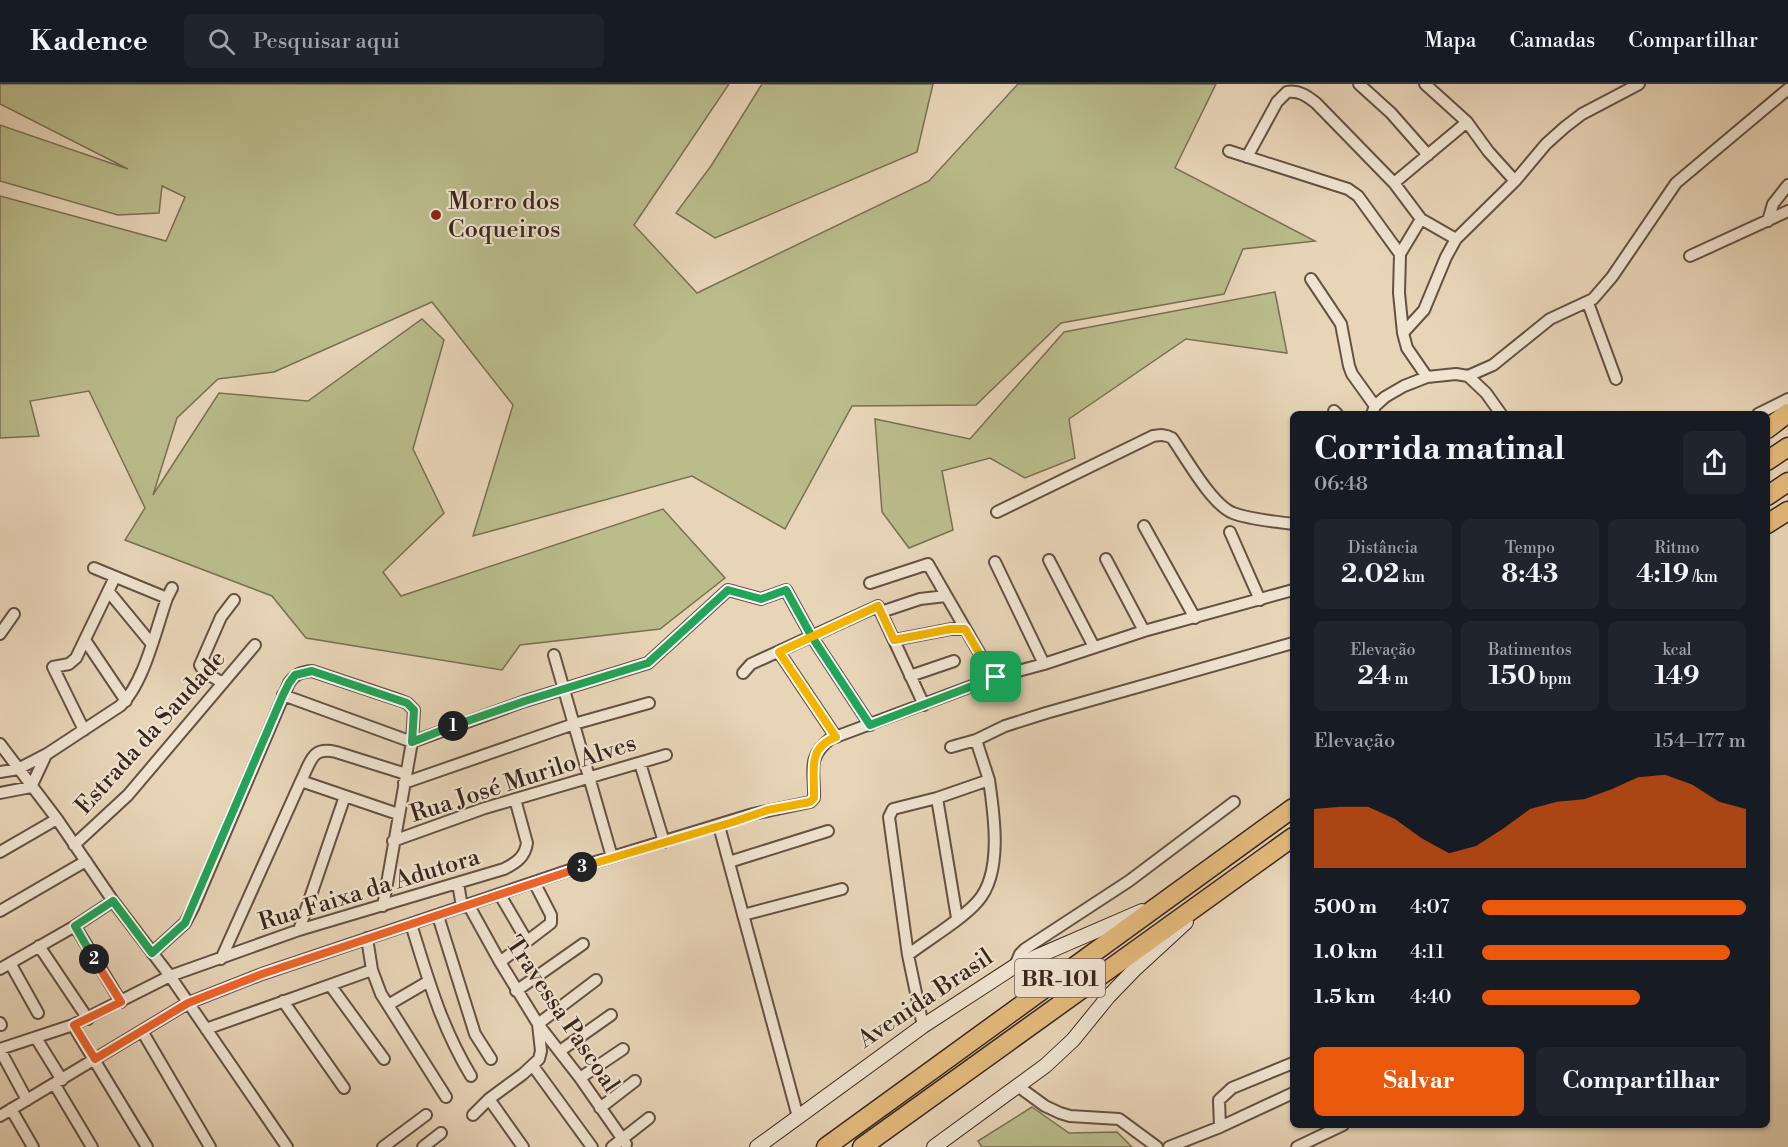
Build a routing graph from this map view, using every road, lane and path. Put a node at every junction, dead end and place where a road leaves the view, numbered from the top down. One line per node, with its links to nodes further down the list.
1 (1359, 84): 7 (street)
2 (1425, 84): 5 (street)
3 (1638, 84): 9 (street)
4 (1788, 89): 19 (street)
5 (1467, 122): 7 (street); 9 (street)
6 (1230, 151): 8 (street)
7 (1428, 155): 10 (street)
8 (1246, 157): 10 (street); 16 (street)
9 (1515, 181): 15 (street)
10 (1394, 183): 13 (street)
11 (1788, 185): 14 (street)
12 (1788, 211): 14 (street)
13 (1420, 219): 15 (street); 16 (street)
14 (1768, 221): 17 (street)
15 (1456, 239): 20 (street)
16 (1400, 254): 20 (street)
17 (1690, 256)
18 (1311, 279): 25 (street)
19 (1588, 303): 21 (street); 23 (street)
20 (1403, 333): 22 (street)
21 (1467, 376): 22 (street); 26 (street)
22 (1427, 377): 25 (street)
23 (1616, 378)
24 (1788, 399): 27 (street)
25 (1374, 410)
26 (1499, 411)
27 (1764, 411)
28 (1788, 413): 29 (highway)
29 (1770, 427)
30 (1788, 447): 31 (highway)
31 (1770, 459)
32 (1788, 482): 33 (highway)
33 (1770, 494)
34 (1788, 511): 36 (highway)
35 (997, 512): 37 (street)
36 (1770, 522)
37 (1290, 524)
38 (1144, 526): 53 (street)
39 (1230, 532): 50 (street)
40 (1106, 559): 55 (street)
41 (1049, 560): 63 (street)
42 (995, 562): 67 (street)
43 (94, 568): 44 (street)
44 (115, 577): 47 (street); 60 (street)
45 (870, 583): 48 (street)
46 (1290, 591): 50 (street)
47 (109, 592): 58 (street); 60 (street)
48 (946, 596): 51 (street); 54 (street)
49 (234, 600): 71 (street)
50 (1260, 600): 53 (street)
51 (881, 612): 57 (street); 59 (street)
52 (14, 614): 56 (street)
53 (1195, 618): 55 (street)
54 (965, 629): 59 (street); 70 (street)
55 (1144, 631): 63 (street)
56 (0, 634)
57 (812, 637): 64 (street); 72 (street); 78 (street)
58 (85, 640): 74 (street); 79 (street)
59 (894, 640): 69 (street)
60 (152, 643): 74 (street)
61 (1290, 644): 81 (street)
62 (255, 645): 71 (street, Estrada da Saudade)
63 (1094, 647): 67 (street)
64 (779, 652): 68 (street); 80 (street)
65 (554, 655): 72 (street)
66 (954, 661): 69 (street)
67 (1044, 664): 70 (street)
68 (743, 674)
69 (910, 676): 76 (street)
70 (996, 677): 76 (street)
71 (223, 683): 108 (street, Estrada da Saudade)
72 (564, 689): 77 (street); 82 (street)
73 (283, 695): 82 (street); 82 (street); 133 (street)
74 (126, 701): 79 (street)
75 (649, 703): 77 (street)
76 (924, 705): 78 (street)
77 (574, 724): 91 (street); 92 (street)
78 (870, 725): 80 (street)
79 (84, 730): 85 (street)
80 (836, 737): 103 (street, Rua Faixa da Adutora)
81 (976, 740): 84 (street); 90 (street)
82 (412, 742): 92 (street)
83 (0, 744): 88 (street)
84 (951, 747)
85 (46, 754): 88 (street); 94 (street)
86 (666, 755): 87 (street, Rua José Murilo Alves)
87 (640, 762): 91 (street, Rua José Murilo Alves); 107 (street)
88 (18, 769): 89 (street); 94 (street)
89 (0, 772)
90 (987, 775): 97 (street); 125 (street)
91 (590, 776): 98 (street, Rua José Murilo Alves); 110 (street)
92 (405, 779): 93 (street); 101 (street)
93 (301, 781): 96 (street); 135 (street)
94 (31, 787): 95 (street); 102 (street)
95 (0, 793)
96 (345, 796): 101 (street); 128 (street)
97 (937, 798): 125 (street); 134 (street)
98 (515, 799): 106 (street, Rua José Murilo Alves); 113 (street, Rua Faixa da Adutora)
99 (1234, 802): 138 (street)
100 (1290, 810): 118 (highway, Avenida Brasil / BR-101)
101 (398, 814): 106 (street)
102 (57, 819): 108 (street); 109 (street)
103 (719, 826): 107 (street, Rua Faixa da Adutora); 112 (street)
104 (828, 831): 112 (street)
105 (1290, 839): 116 (highway, BR-101)
106 (393, 841): 120 (street)
107 (664, 842): 110 (street, Rua Faixa da Adutora)
108 (74, 845): 111 (street)
109 (0, 852)
110 (612, 857): 114 (street, Rua Faixa da Adutora)
111 (86, 861): 119 (street); 122 (street)
112 (729, 862): 123 (street)
113 (458, 883): 120 (street, Rua Faixa da Adutora); 121 (street, Travessa Pascoal)
114 (535, 884): 117 (street, Rua Faixa da Adutora); 130 (street)
115 (842, 889): 123 (street)
116 (1221, 889): 170 (street); 199 (highway, BR-101)
117 (500, 895): 121 (street, Rua Faixa da Adutora); 130 (street)
118 (1168, 900): 138 (street, Avenida Brasil); 198 (highway, Avenida Brasil / BR-101)
119 (113, 901): 127 (street); 133 (street)
120 (383, 906): 128 (street, Rua Faixa da Adutora)
121 (465, 906): 124 (street, Rua Faixa da Adutora); 136 (street, Travessa Pascoal)
122 (0, 911)
123 (743, 915): 181 (street)
124 (438, 916): 126 (street, Rua Faixa da Adutora); 163 (street)
125 (957, 918): 134 (street)
126 (411, 924): 129 (street, Rua Faixa da Adutora); 142 (street)
127 (75, 926): 132 (street); 146 (street)
128 (299, 930): 135 (street, Rua Faixa da Adutora)
129 (367, 938): 139 (street); 147 (street, Rua Faixa da Adutora)
130 (526, 941): 136 (street)
131 (583, 944): 144 (street)
132 (39, 946): 137 (street); 151 (street)
133 (152, 953): 140 (street)
134 (908, 955): 154 (street)
135 (221, 959): 140 (street, Rua Faixa da Adutora)
136 (500, 962): 144 (street, Travessa Pascoal)
137 (5, 966): 149 (street)
138 (1015, 966): 154 (street, Avenida Brasil)
139 (372, 970): 143 (street); 148 (street)
140 (170, 976): 146 (street, Rua Faixa da Adutora); 147 (street)
141 (596, 980): 152 (street)
142 (429, 981): 148 (street); 166 (street)
143 (330, 985): 145 (street); 162 (street)
144 (516, 991): 152 (street, Travessa Pascoal)
145 (283, 1001): 155 (street); 171 (street)
146 (121, 1002): 151 (street, Rua Faixa da Adutora)
147 (188, 1003): 155 (street); 156 (street, Rua Faixa da Adutora)
148 (388, 1005): 173 (street)
149 (38, 1013)
150 (611, 1015): 160 (street)
151 (88, 1018): 153 (street, Rua Faixa da Adutora)
152 (538, 1024): 160 (street, Travessa Pascoal); 165 (street)
153 (74, 1025): 157 (street, Rua Faixa da Adutora); 161 (street)
154 (923, 1026): 181 (street, Avenida Brasil)
155 (206, 1029): 191 (street)
156 (142, 1031): 161 (street, Rua Faixa da Adutora); 190 (street)
157 (36, 1038): 158 (street, Rua Faixa da Adutora); 169 (street)
158 (0, 1049): 175 (street)
159 (622, 1049): 167 (street)
160 (560, 1051): 167 (street, Travessa Pascoal)
161 (95, 1059): 169 (street, Rua Faixa da Adutora); 189 (street)
162 (384, 1059)
163 (491, 1059)
164 (1290, 1064): 183 (street)
165 (533, 1066): 174 (street); 195 (street)
166 (471, 1076)
167 (580, 1078): 176 (street, Travessa Pascoal)
168 (635, 1081): 176 (street)
169 (58, 1082): 175 (street, Rua Faixa da Adutora); 188 (street)
170 (1019, 1087): 200 (street); 201 (street)
171 (344, 1088)
172 (1290, 1094): 183 (street)
173 (446, 1097)
174 (489, 1099): 179 (street); 194 (street)
175 (27, 1100): 177 (street, Rua Faixa da Adutora)
176 (600, 1108): 186 (street, Travessa Pascoal)
177 (11, 1109): 180 (street, Rua Faixa da Adutora); 187 (street)
178 (426, 1115): 192 (street)
179 (473, 1115)
180 (0, 1116)
181 (798, 1117): 197 (street, Avenida Brasil)
182 (649, 1118): 186 (street)
183 (1220, 1126): 202 (street)
184 (1337, 1128): 203 (street)
185 (441, 1132): 193 (street)
186 (624, 1142): 196 (street)
187 (33, 1147)
188 (92, 1147)
189 (147, 1147)
190 (210, 1147)
191 (287, 1147)
192 (383, 1147)
193 (423, 1147)
194 (523, 1147)
195 (592, 1147)
196 (612, 1147)
197 (757, 1147)
198 (826, 1147)
199 (862, 1147)
200 (934, 1147)
201 (1157, 1147)
202 (1169, 1147)
203 (1297, 1147)

